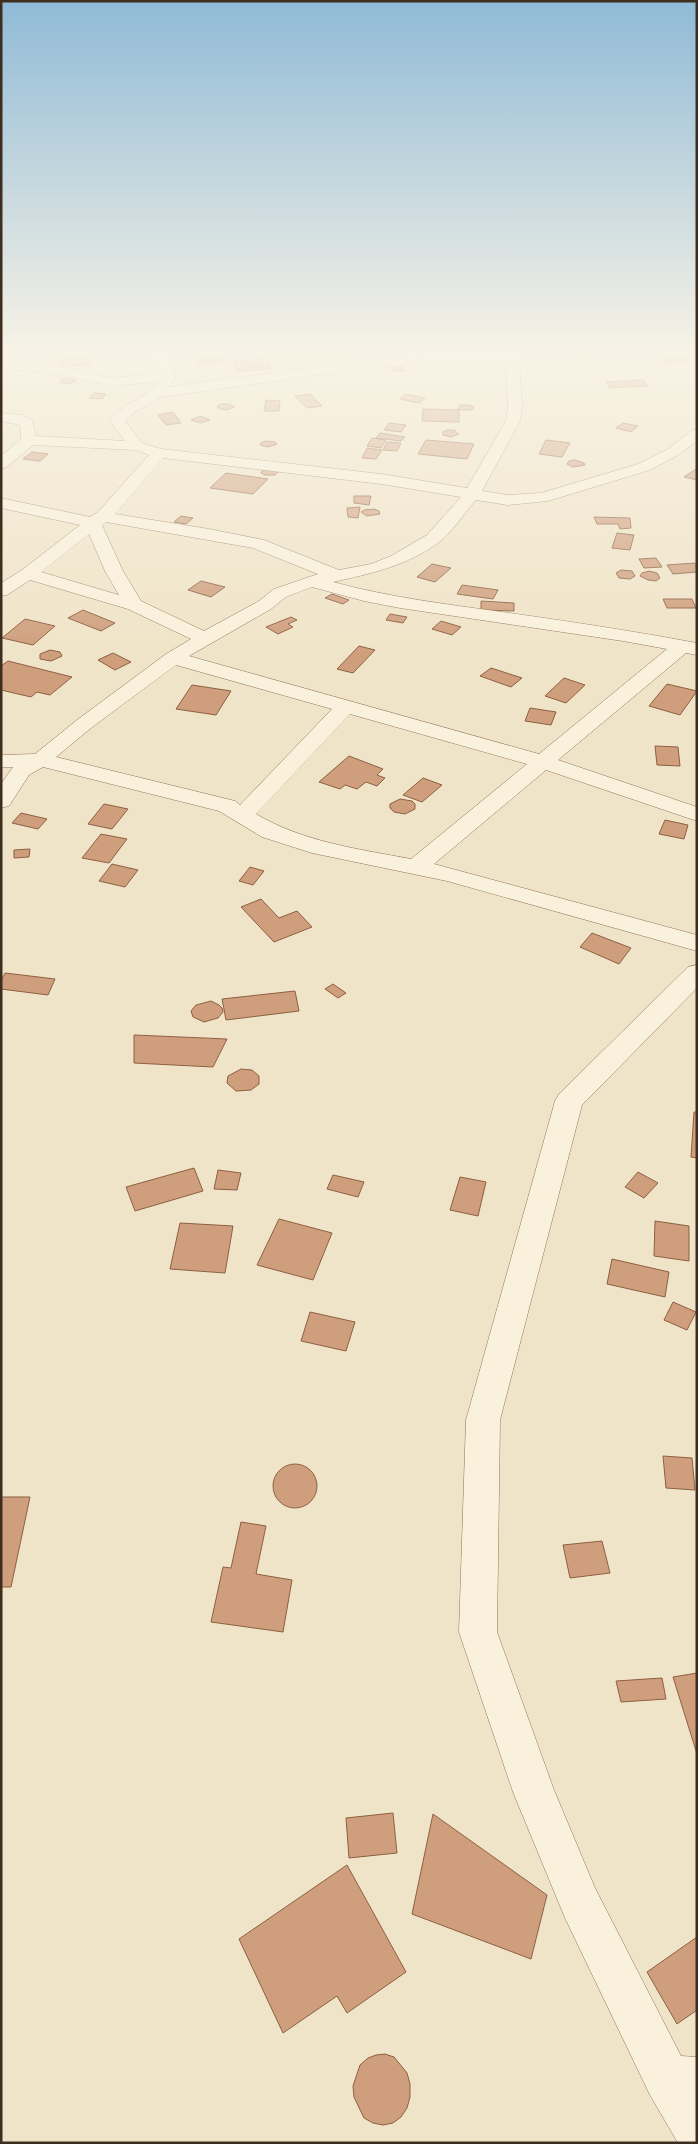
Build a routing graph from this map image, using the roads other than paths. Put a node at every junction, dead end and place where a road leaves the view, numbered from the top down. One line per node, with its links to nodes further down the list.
1 (15, 452): 6 (street)
2 (156, 452): 5 (street)
3 (496, 452): 7 (street)
4 (673, 452): 7 (street)
5 (159, 453): 7 (street); 9 (street)
6 (1, 464)
7 (472, 494): 11 (street)
8 (1, 503): 9 (street)
9 (98, 520): 10 (street); 11 (street); 14 (street)
10 (28, 574): 13 (street); 14 (street)
11 (338, 576): 12 (street)
12 (310, 581): 15 (street); 16 (street)
13 (1, 591)
14 (134, 605): 15 (street)
15 (205, 638): 17 (street)
16 (691, 647): 21 (street)
17 (173, 658): 18 (street); 19 (street)
18 (346, 707): 21 (street); 24 (street)
19 (40, 760): 20 (street); 22 (street); 24 (street)
20 (1, 761)
21 (542, 762): 23 (street); 25 (street)
22 (1, 801)
23 (697, 814)
24 (243, 815): 25 (street)
25 (417, 866): 26 (street)
26 (697, 943)
27 (697, 973): 28 (street)
28 (682, 2079): 29 (street)
29 (697, 2130)

